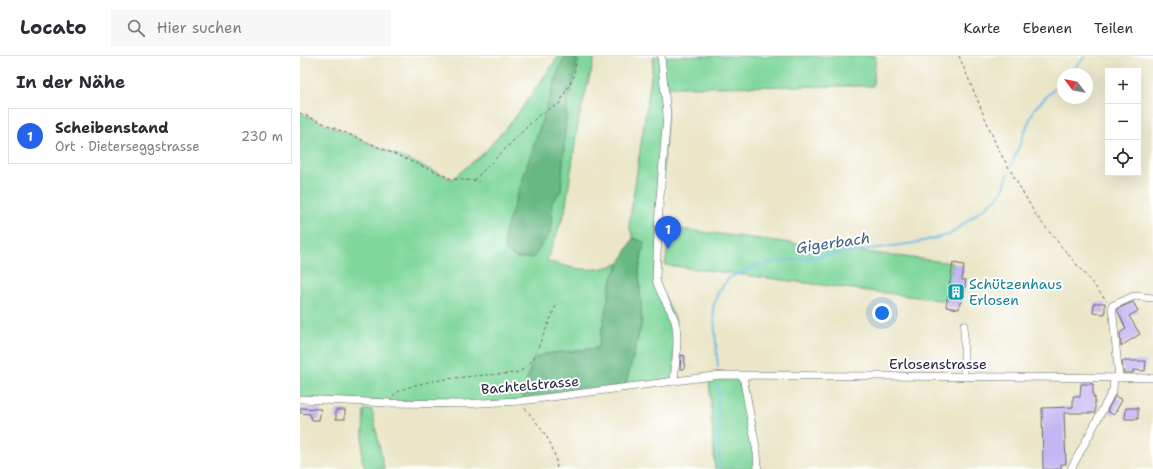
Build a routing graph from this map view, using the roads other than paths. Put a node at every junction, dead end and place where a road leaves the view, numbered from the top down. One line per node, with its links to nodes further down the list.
1 (661, 56): 9 (street)
2 (1153, 298): 7 (street)
3 (964, 325): 6 (street)
4 (743, 376): 5 (street, Bachtelstrasse); 9 (street, Bachtelstrasse); 11 (street)
5 (761, 376): 6 (street, Erlosenstrasse)
6 (964, 377): 7 (street, Erlosenstrasse)
7 (1116, 378): 8 (street, Erlosenstrasse); 12 (street)
8 (1153, 378)
9 (674, 381): 10 (street, Bachtelstrasse)
10 (300, 399)
11 (758, 469)
12 (1071, 469)

